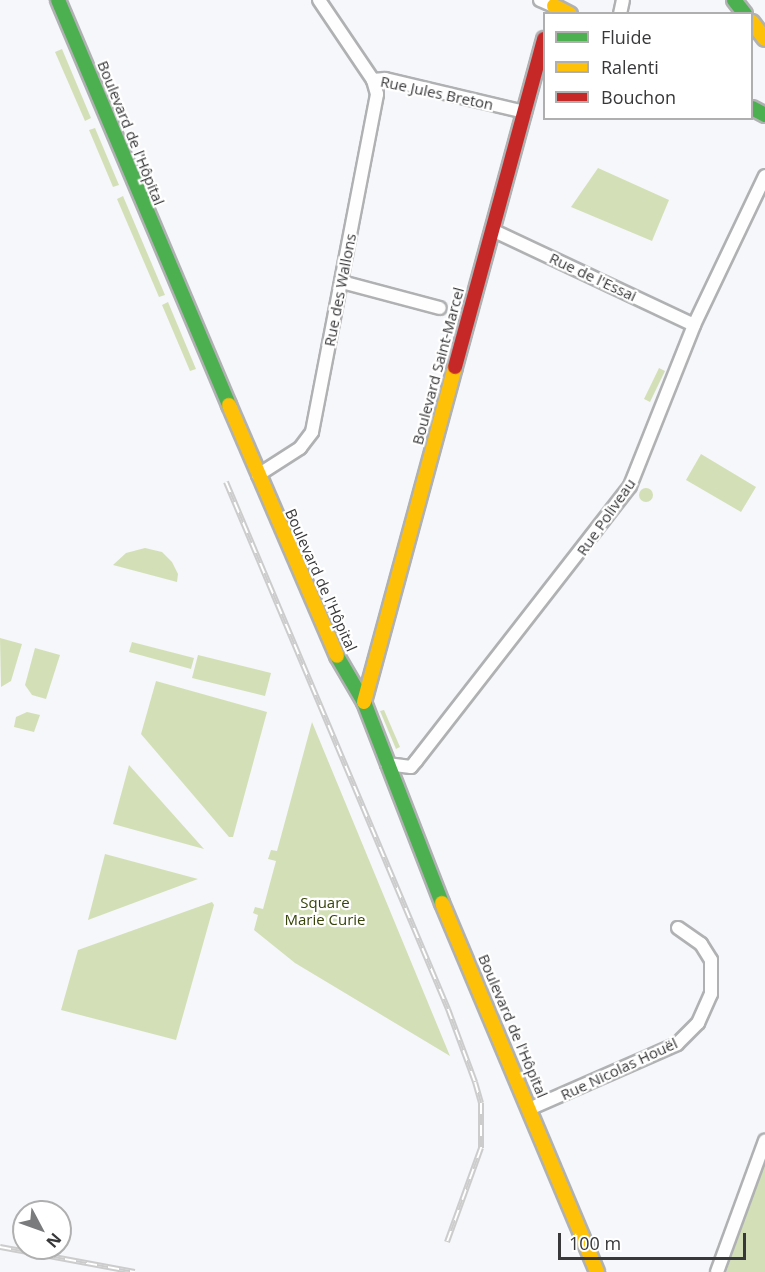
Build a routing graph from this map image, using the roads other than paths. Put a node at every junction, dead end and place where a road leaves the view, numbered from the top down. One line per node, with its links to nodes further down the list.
1 (58, 0): 17 (main road, Boulevard de l'Hôpital)
2 (319, 0): 10 (street, Rue Jules Breton)
3 (540, 0): 5 (street)
4 (734, 0): 6 (main road)
5 (554, 7)
6 (743, 12)
7 (753, 23): 8 (main road)
8 (765, 39)
9 (543, 43): 11 (main road, Boulevard Saint-Marcel)
10 (372, 80): 11 (street, Rue Jules Breton); 14 (street, Rue des Wallons)
11 (525, 112): 13 (main road, Boulevard Saint-Marcel)
12 (765, 176): 16 (street, Rue Poliveau)
13 (492, 230): 16 (street, Rue de l'Essai); 18 (main road, Boulevard Saint-Marcel)
14 (342, 282): 15 (street); 17 (street, Rue des Wallons)
15 (440, 308)
16 (693, 325): 19 (street, Rue Poliveau)
17 (258, 475): 18 (main road, Boulevard de l'Hôpital)
18 (364, 702): 19 (main road, Boulevard de l'Hôpital)
19 (387, 764): 21 (main road, Boulevard de l'Hôpital)
20 (678, 928): 21 (street, Rue Nicolas Houël)
21 (529, 1109): 23 (main road, Boulevard de l'Hôpital)
22 (765, 1141): 24 (street)
23 (597, 1272)
24 (717, 1272)

